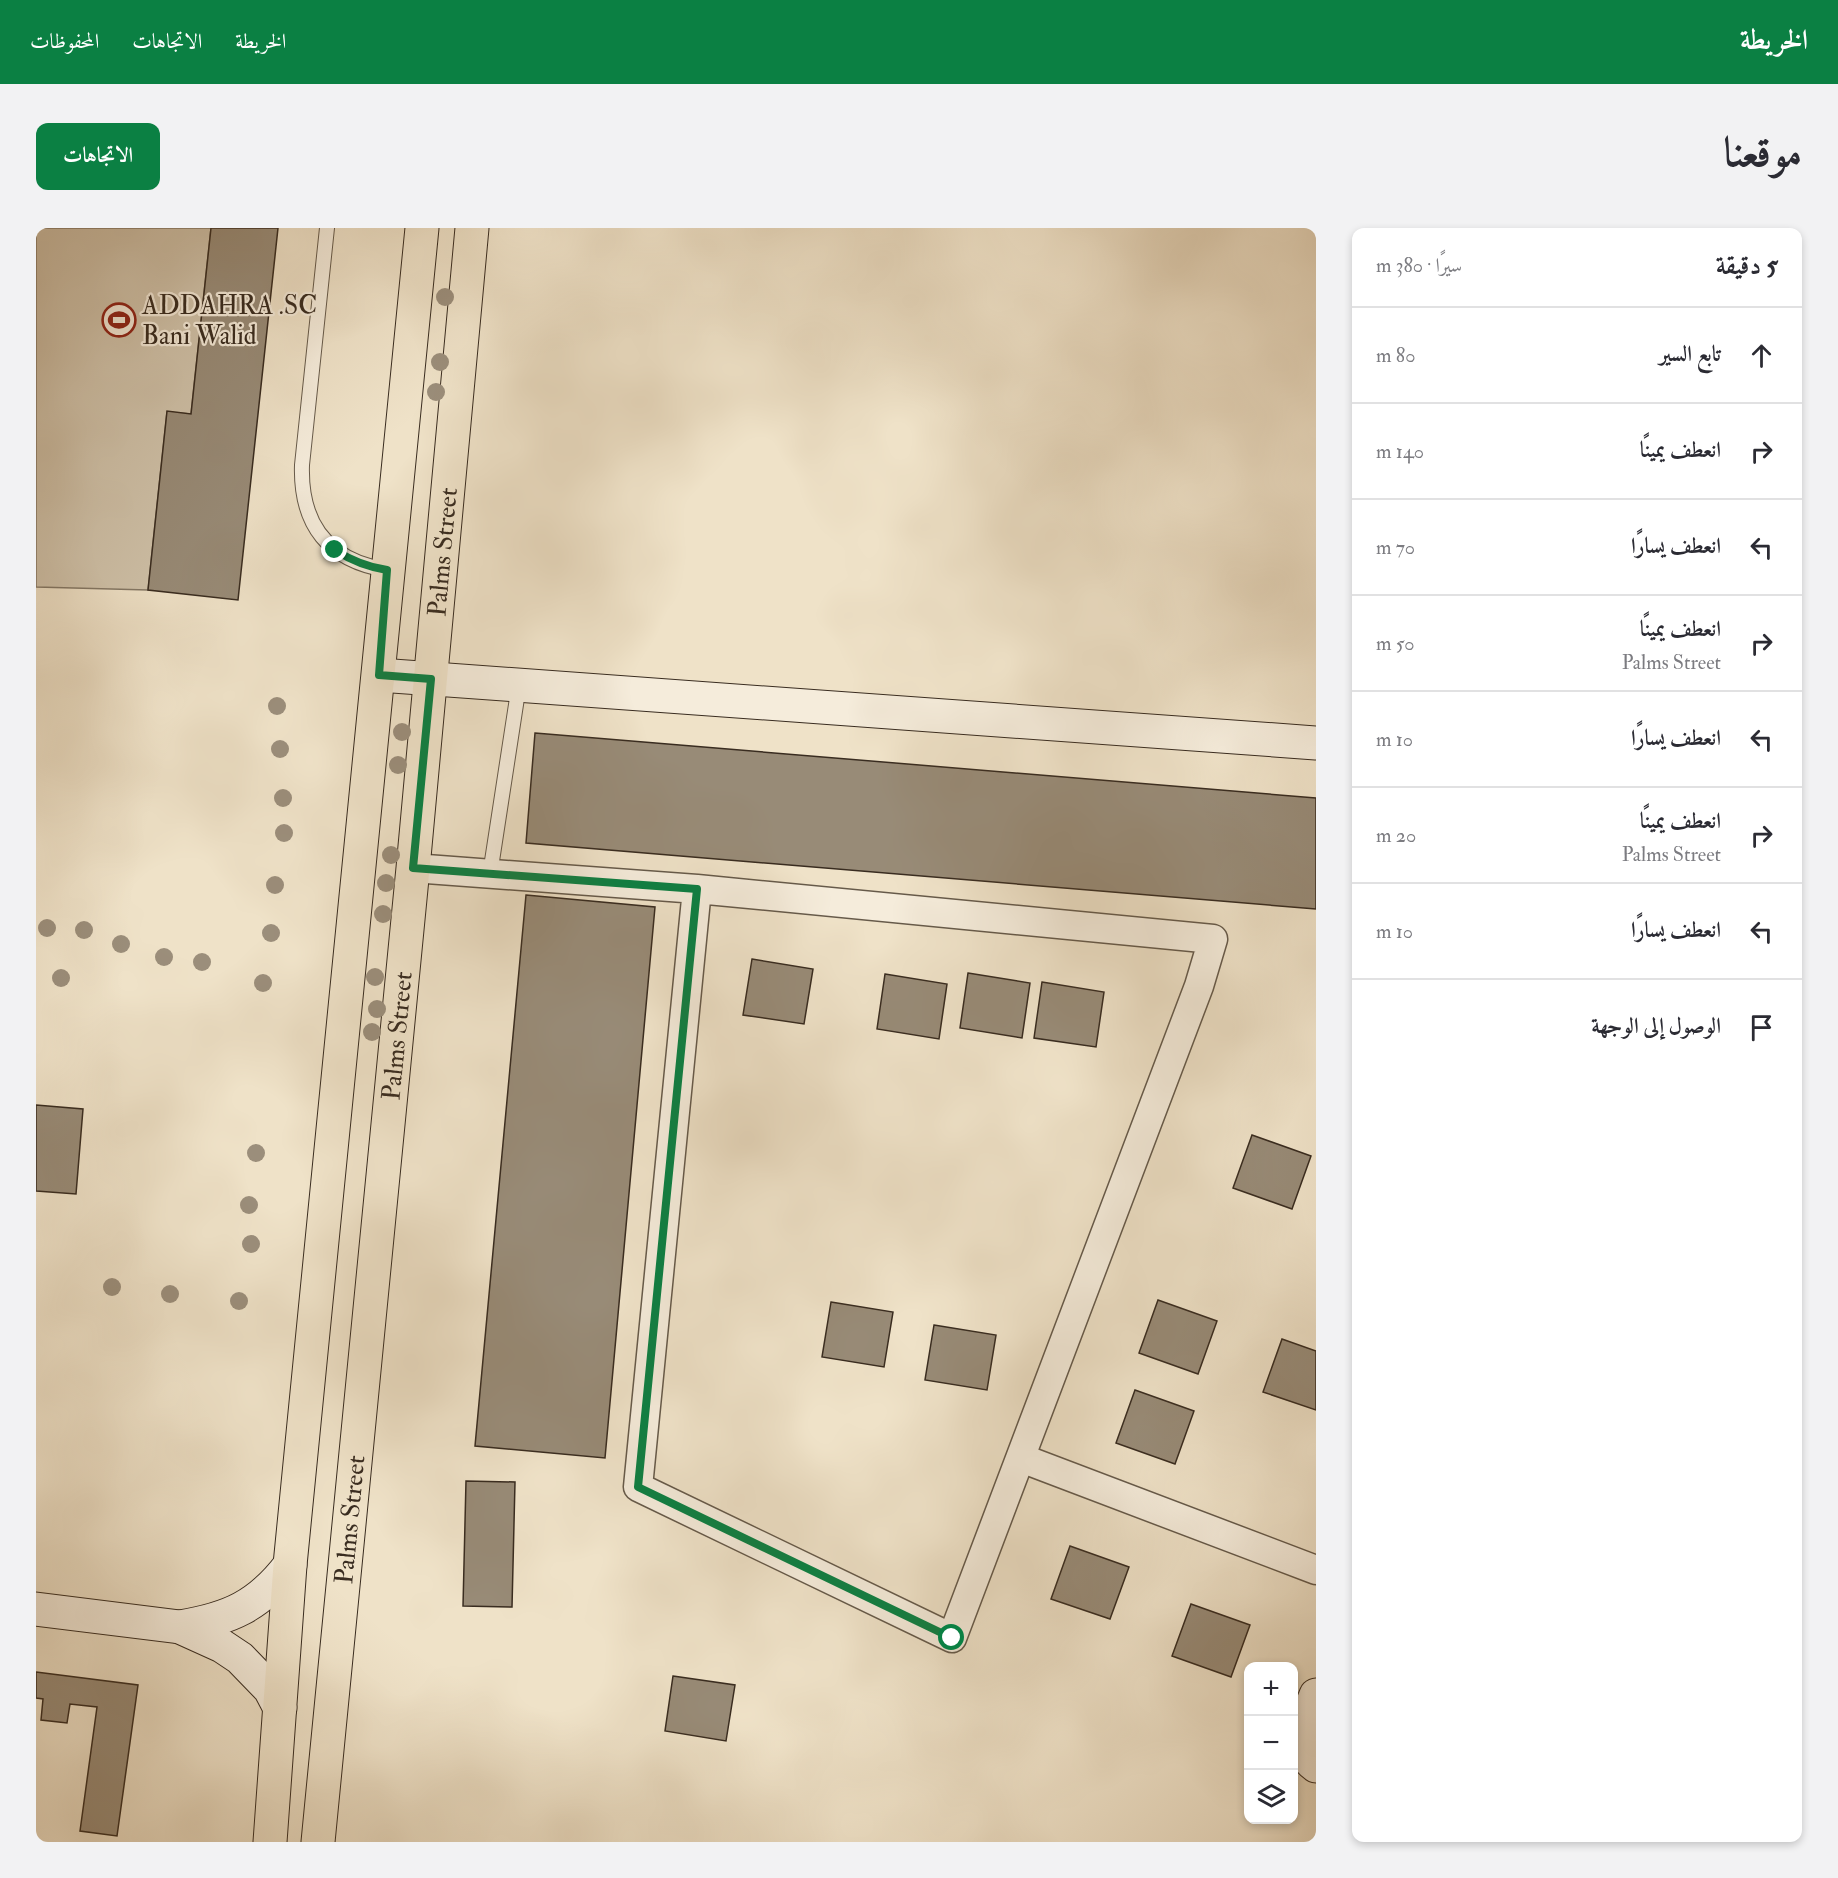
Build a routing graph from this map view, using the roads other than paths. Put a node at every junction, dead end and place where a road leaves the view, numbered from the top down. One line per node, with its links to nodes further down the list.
1 (327, 228): 4 (lane)
2 (422, 228): 4 (main road, Palms Street)
3 (472, 228): 6 (main road, Palms Street)
4 (387, 570): 5 (main road, Palms Street)
5 (379, 675): 6 (street); 13 (main road, Palms Street)
6 (431, 679): 7 (street); 9 (main road, Palms Street)
7 (519, 685): 8 (street); 10 (lane)
8 (1316, 744)
9 (413, 868): 10 (street); 21 (main road, Palms Street)
10 (490, 874): 11 (street)
11 (697, 889): 12 (street); 12 (street)
12 (1021, 1458): 14 (street)
13 (290, 1565): 16 (street); 18 (main road, Palms Street)
14 (1316, 1570)
15 (36, 1609): 16 (street)
16 (180, 1627): 18 (street)
17 (1316, 1695): 19 (street)
18 (280, 1708): 20 (main road, Palms Street)
19 (1316, 1766)
20 (270, 1842)
21 (318, 1842)

